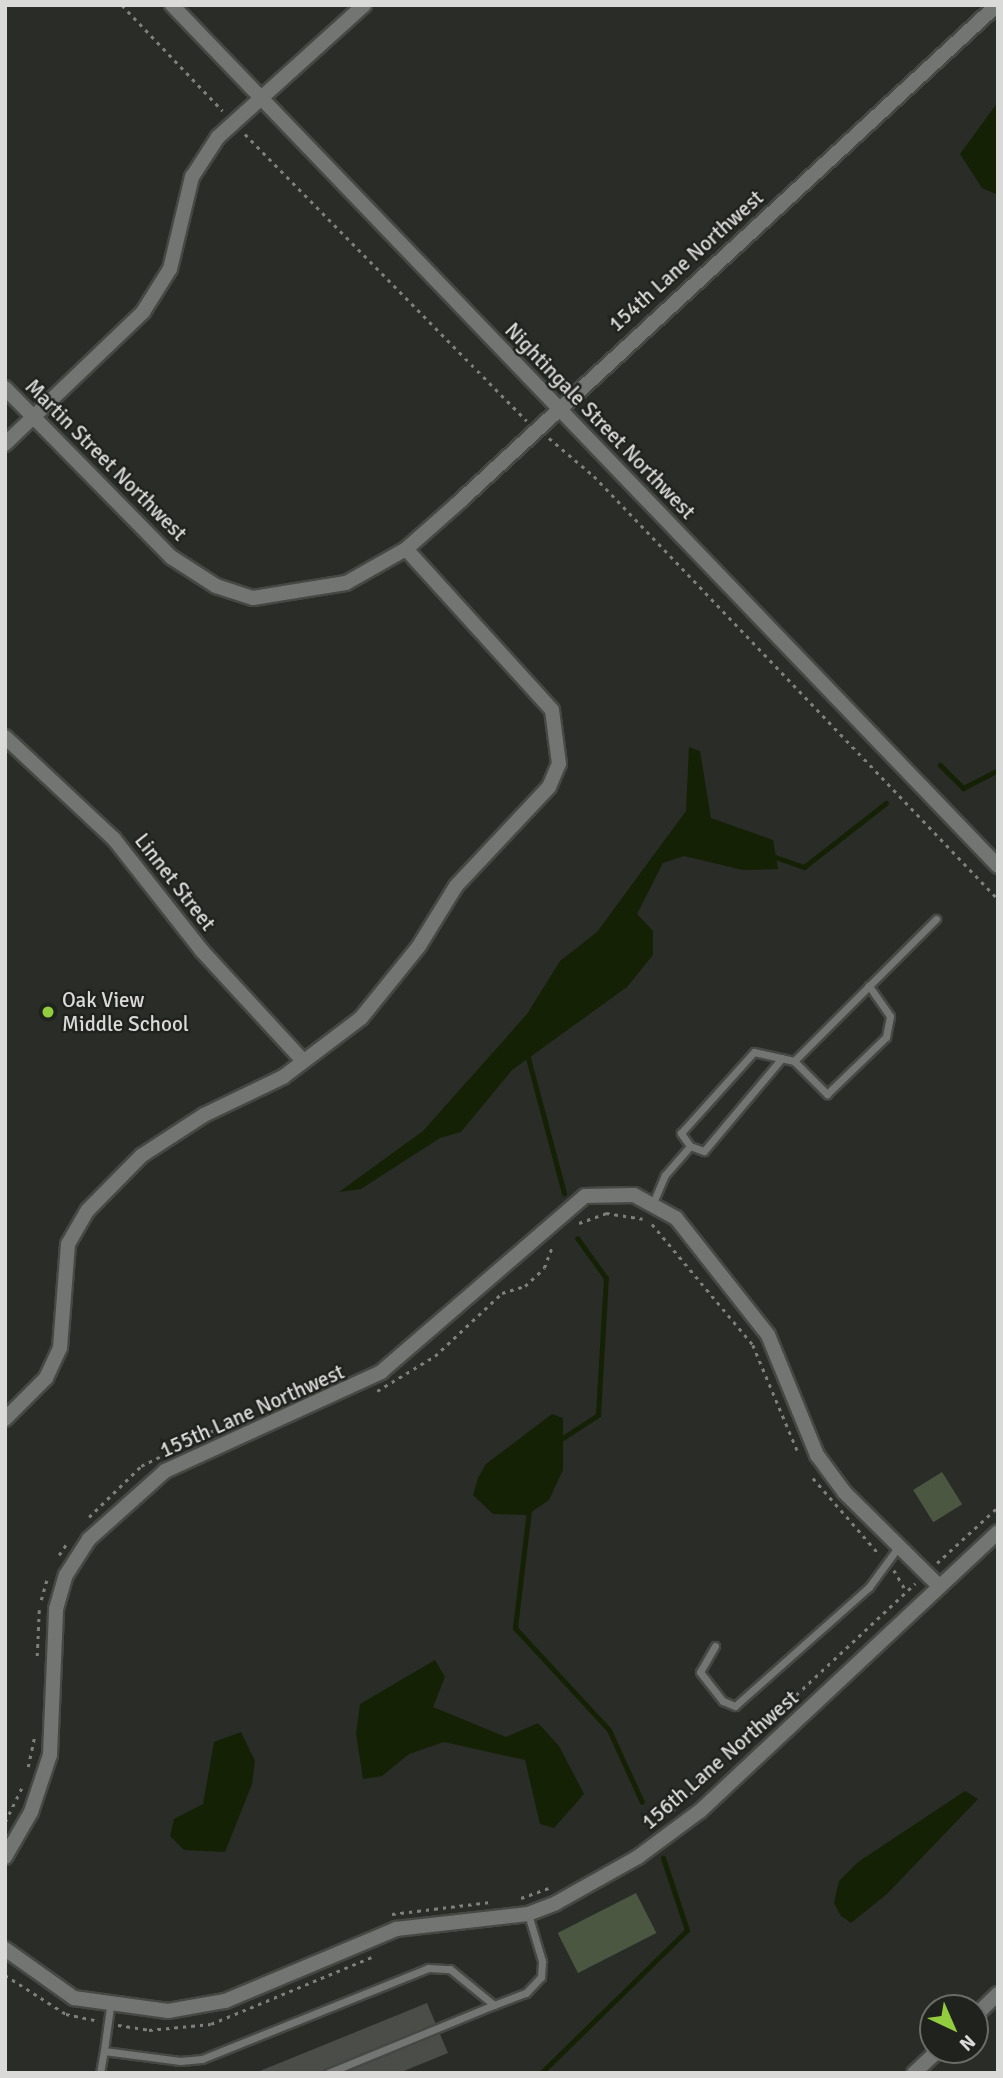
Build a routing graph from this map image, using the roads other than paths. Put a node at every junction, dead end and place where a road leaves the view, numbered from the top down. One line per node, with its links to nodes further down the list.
1 (172, 5): 4 (street, Nightingale Street Northwest)
2 (364, 5): 4 (street)
3 (997, 5): 6 (street, 154th Lane Northwest)
4 (260, 96): 6 (street, Nightingale Street Northwest); 7 (street)
5 (5, 388): 7 (street, Martin Street Northwest)
6 (559, 409): 9 (street, 154th Lane Northwest); 11 (street, Nightingale Street Northwest)
7 (32, 416): 8 (street); 9 (street, Martin Street Northwest)
8 (5, 444)
9 (406, 549): 16 (street)
10 (5, 737): 16 (street, Linnet Street)
11 (998, 866)
12 (936, 919): 13 (lane)
13 (869, 986): 15 (lane); 15 (lane)
14 (782, 1058): 15 (lane); 17 (lane); 17 (lane)
15 (794, 1060)
16 (303, 1061): 19 (street)
17 (690, 1146): 18 (lane)
18 (653, 1203): 21 (street); 24 (street, 155th Lane Northwest)
19 (5, 1419)
20 (998, 1532): 22 (street, 156th Lane Northwest)
21 (899, 1546): 22 (street); 23 (lane)
22 (938, 1585): 25 (street, 156th Lane Northwest)
23 (715, 1646)
24 (5, 1857)
25 (528, 1914): 27 (lane); 28 (street, 156th Lane Northwest)
26 (5, 1949): 28 (street, 156th Lane Northwest)
27 (494, 2005): 29 (lane); 31 (lane)
28 (110, 2007): 29 (lane)
29 (104, 2051): 30 (lane)
30 (100, 2073)
31 (328, 2073)

